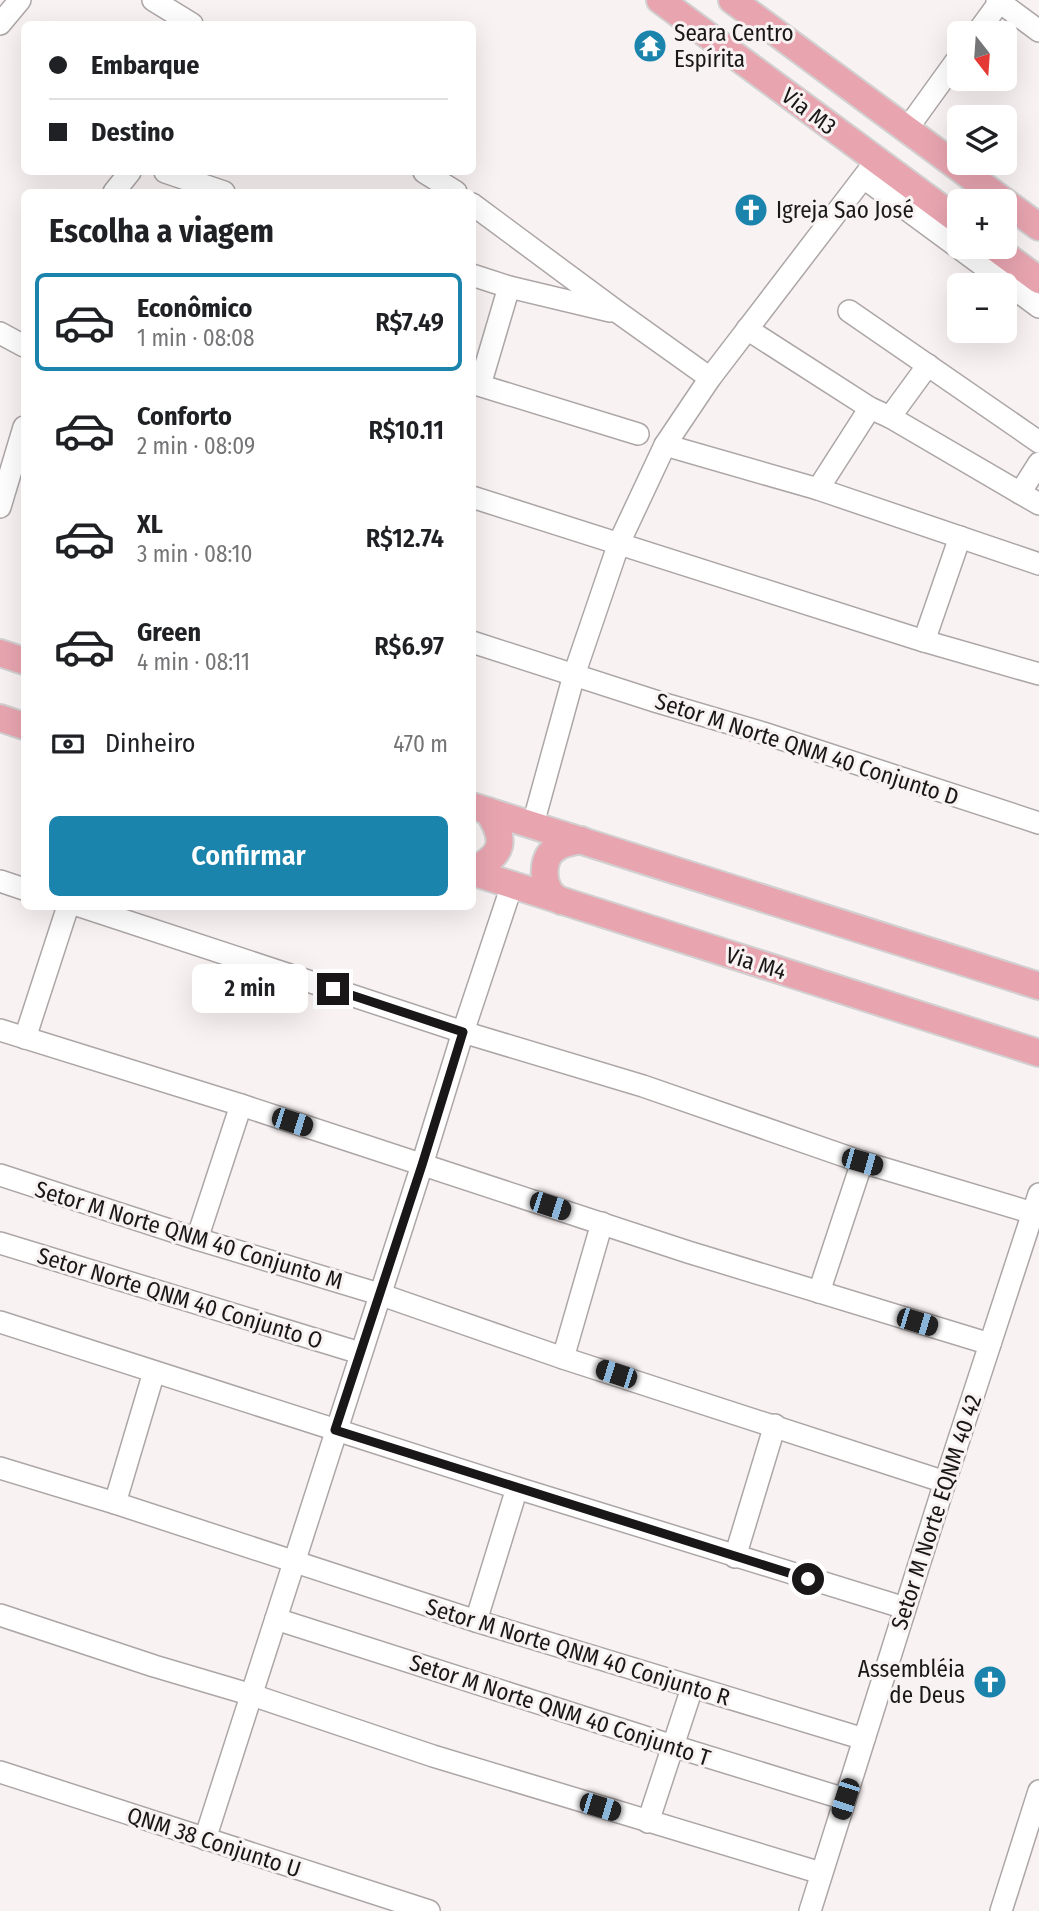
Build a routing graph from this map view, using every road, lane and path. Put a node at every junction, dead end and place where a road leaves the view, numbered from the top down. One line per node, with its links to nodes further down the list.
1 (20, 0): 8 (street)
2 (153, 0): 6 (street)
3 (660, 0): 10 (main road, Via M3)
4 (733, 0): 12 (main road)
5 (999, 1): 7 (street); 9 (street)
6 (187, 21)
7 (985, 21)
8 (0, 24)
9 (1039, 31)
10 (738, 58): 12 (main road); 14 (main road, Via M3)
11 (947, 74): 13 (street)
12 (863, 96): 13 (main road)
13 (907, 129): 25 (main road)
14 (870, 169): 18 (main road, Via M3); 32 (street); 35 (street)
15 (128, 175): 19 (street)
16 (174, 175): 20 (street)
17 (430, 175): 21 (street)
18 (911, 185): 22 (main road); 24 (main road, Via M3)
19 (116, 189)
20 (215, 189)
21 (451, 189)
22 (947, 204)
23 (476, 207): 34 (street)
24 (947, 212)
25 (1039, 227)
26 (1017, 254): 27 (main road)
27 (1039, 255)
28 (1010, 259): 30 (main road)
29 (476, 276): 31 (street)
30 (1039, 281)
31 (509, 288): 34 (street); 40 (street)
32 (1039, 307)
33 (849, 311): 38 (street)
34 (619, 313): 39 (street)
35 (747, 329): 39 (street); 41 (street)
36 (0, 333): 37 (street)
37 (21, 344)
38 (928, 365): 42 (street); 45 (street)
39 (710, 377): 46 (street)
40 (476, 384): 44 (street)
41 (870, 408): 42 (street); 49 (street)
42 (890, 417): 50 (street)
43 (21, 432): 47 (street)
44 (638, 434)
45 (1039, 442)
46 (665, 445): 49 (street); 55 (street)
47 (8, 455): 51 (street)
48 (1039, 463): 50 (street)
49 (818, 489): 54 (street)
50 (1020, 493): 53 (street)
51 (10, 498)
52 (476, 499): 55 (street)
53 (1039, 504)
54 (960, 537): 56 (street); 57 (street)
55 (619, 543): 57 (street); 62 (street)
56 (1039, 564)
57 (924, 641): 61 (street)
58 (476, 643): 62 (street, Setor M Norte QNM 40 Conjunto D)
59 (0, 653): 60 (main road)
60 (21, 660)
61 (1039, 674)
62 (574, 675): 66 (street, Setor M Norte QNM 40 Conjunto D); 67 (street)
63 (0, 718): 64 (main road)
64 (21, 725)
65 (480, 808): 67 (main road); 69 (main road)
66 (1039, 823)
67 (533, 824): 68 (main road)
68 (581, 840): 74 (main road); 77 (main road)
69 (476, 869)
70 (476, 872): 72 (main road, Via M4)
71 (0, 881): 73 (street)
72 (512, 885): 74 (main road, Via M4); 79 (street)
73 (21, 888)
74 (561, 901): 81 (main road, Via M4)
75 (67, 910): 80 (street)
76 (92, 910): 79 (street)
77 (1039, 986)
78 (0, 1030): 80 (street)
79 (463, 1032): 83 (street); 84 (street)
80 (25, 1038): 82 (street)
81 (1039, 1054)
82 (241, 1105): 84 (street); 88 (street)
83 (862, 1162): 86 (street); 91 (street)
84 (422, 1165): 87 (street); 92 (street)
85 (0, 1175): 88 (street, Setor M Norte QNM 40 Conjunto M)
86 (1036, 1203): 90 (street, Setor M Norte EQNM 40 42)
87 (602, 1223): 91 (street); 96 (street)
88 (197, 1239): 92 (street, Setor M Norte QNM 40 Conjunto M)
89 (0, 1242): 95 (street, Setor Norte QNM 40 Conjunto O)
90 (1031, 1245): 94 (street, Setor M Norte EQNM 40 42)
91 (819, 1292): 94 (street)
92 (379, 1294): 95 (street); 96 (street, Setor M Norte QNM 40 Conjunto M)
93 (0, 1322): 97 (street)
94 (990, 1344): 101 (street, Setor M Norte EQNM 40 42)
95 (360, 1353): 99 (street)
96 (563, 1358): 98 (street, Setor M Norte QNM 40 Conjunto M)
97 (154, 1372): 99 (street); 103 (street)
98 (775, 1425): 101 (street, Setor M Norte QNM 40 Conjunto M); 104 (street)
99 (335, 1430): 102 (street); 105 (street)
100 (0, 1468): 103 (street, Setor M Norte QNM 40 Conjunto R)
101 (945, 1482): 106 (street, Setor M Norte EQNM 40 42)
102 (517, 1488): 104 (street); 109 (street)
103 (115, 1503): 105 (street, Setor M Norte QNM 40 Conjunto R)
104 (735, 1557): 106 (street)
105 (294, 1563): 108 (street); 109 (street, Setor M Norte QNM 40 Conjunto R)
106 (905, 1608): 112 (street, Setor M Norte EQNM 40 42)
107 (0, 1615): 111 (street)
108 (276, 1619): 111 (street); 113 (street, Setor M Norte QNM 40 Conjunto T)
109 (476, 1620): 110 (street, Setor M Norte QNM 40 Conjunto R)
110 (692, 1688): 112 (street, Setor M Norte QNM 40 Conjunto R); 113 (street)
111 (252, 1695): 117 (street); 118 (street)
112 (863, 1739): 116 (street, Setor M Norte EQNM 40 42)
113 (673, 1746): 116 (street, Setor M Norte QNM 40 Conjunto T); 117 (street)
114 (0, 1772): 118 (street, QNM 38 Conjunto U)
115 (1038, 1797): 122 (street)
116 (845, 1799): 119 (street, Setor M Norte EQNM 40 42)
117 (648, 1822): 119 (street)
118 (205, 1839): 120 (street, QNM 38 Conjunto U)
119 (821, 1873): 121 (street, Setor M Norte EQNM 40 42)
120 (429, 1911)
121 (810, 1911)
122 (1001, 1911)

